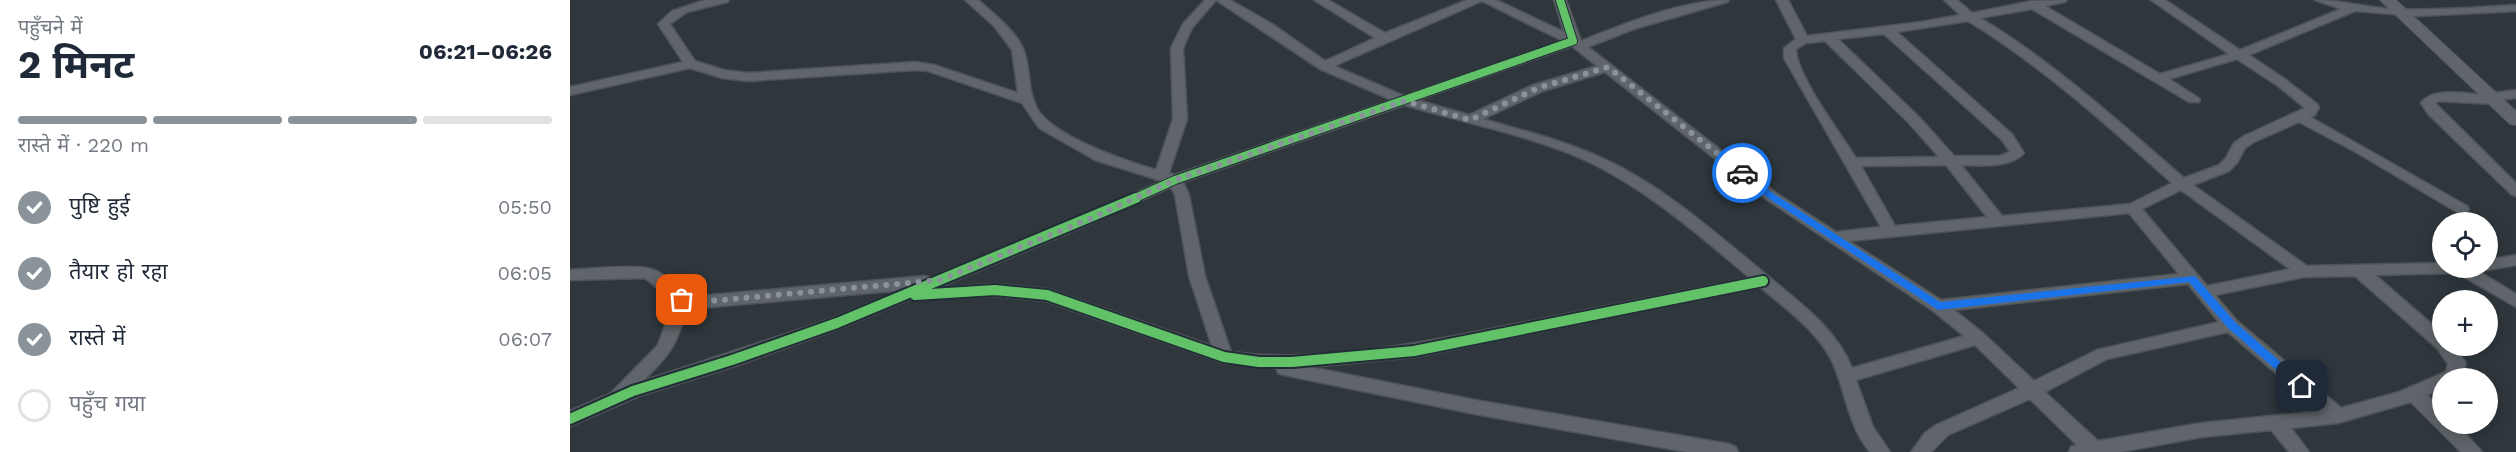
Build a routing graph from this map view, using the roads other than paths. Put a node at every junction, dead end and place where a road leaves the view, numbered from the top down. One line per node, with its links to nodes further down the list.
1 (723, 0): 27 (street)
2 (971, 0): 34 (street)
3 (1211, 0): 42 (street)
4 (1222, 0): 28 (street)
5 (1320, 0): 23 (street)
6 (1477, 0): 23 (street)
7 (1487, 0): 25 (street)
8 (1560, 0): 25 (street)
9 (1723, 0): 25 (street)
10 (1782, 0): 24 (street)
11 (1950, 0): 20 (street)
12 (2061, 0): 16 (street)
13 (2157, 0): 26 (street)
14 (2321, 0): 17 (street)
15 (2387, 0): 19 (street)
16 (2031, 3): 20 (street); 30 (street)
17 (2353, 8): 19 (street); 26 (street)
18 (2516, 8): 19 (street)
19 (2400, 12): 32 (street)
20 (1968, 16): 21 (street); 43 (street)
21 (1888, 31): 22 (street); 40 (street)
22 (1827, 36): 24 (street); 40 (street)
23 (1384, 38): 28 (street)
24 (1803, 40): 41 (street)
25 (1576, 43): 29 (street); 35 (street)
26 (2241, 54): 30 (street); 37 (street)
27 (691, 64): 31 (street); 34 (street)
28 (1324, 66): 35 (street)
29 (1608, 67): 38 (street); 49 (street)
30 (2158, 78): 33 (street)
31 (570, 91)
32 (2498, 94): 36 (street); 39 (street); 44 (street)
33 (2194, 99)
34 (1027, 100): 42 (street)
35 (1405, 101): 38 (street); 42 (street)
36 (2516, 105)
37 (2299, 116): 43 (street); 46 (street)
38 (1470, 120): 59 (street)
39 (2516, 120)
40 (1949, 159): 41 (street); 47 (street)
41 (1852, 162): 48 (street)
42 (1168, 178): 58 (street); 68 (street)
43 (2182, 184): 45 (street); 53 (street)
44 (2516, 191)
45 (2133, 208): 47 (street); 56 (street)
46 (2462, 209)
47 (1999, 222): 48 (street)
48 (1892, 232): 49 (street)
49 (1834, 237): 64 (street)
50 (2516, 260): 51 (street)
51 (2498, 263)
52 (2432, 269): 54 (street)
53 (2304, 272): 54 (street); 60 (street)
54 (2361, 272): 66 (street)
55 (570, 275): 62 (street)
56 (2192, 278): 60 (street); 64 (street)
57 (2483, 278): 63 (street)
58 (940, 280): 61 (street); 62 (street)
59 (1763, 280): 69 (street); 70 (street)
60 (2204, 292): 65 (street)
61 (902, 296): 68 (street); 74 (street)
62 (682, 300): 74 (street)
63 (2516, 301)
64 (1938, 306): 67 (street)
65 (2231, 325): 72 (street); 76 (street)
66 (2432, 334)
67 (1978, 338): 70 (street); 72 (street)
68 (1224, 357): 69 (street)
69 (1258, 362): 81 (street)
70 (1846, 376): 82 (street)
71 (2432, 385): 73 (street)
72 (2033, 390): 80 (street); 83 (street)
73 (2413, 393): 75 (street); 76 (street)
74 (613, 399): 77 (street)
75 (2432, 411)
76 (2338, 416): 78 (street)
77 (570, 419)
78 (2275, 422): 80 (street); 84 (street)
79 (2455, 434): 85 (street)
80 (2089, 451)
81 (1729, 452)
82 (1881, 452)
83 (1920, 452)
84 (2300, 452)
85 (2473, 452)

